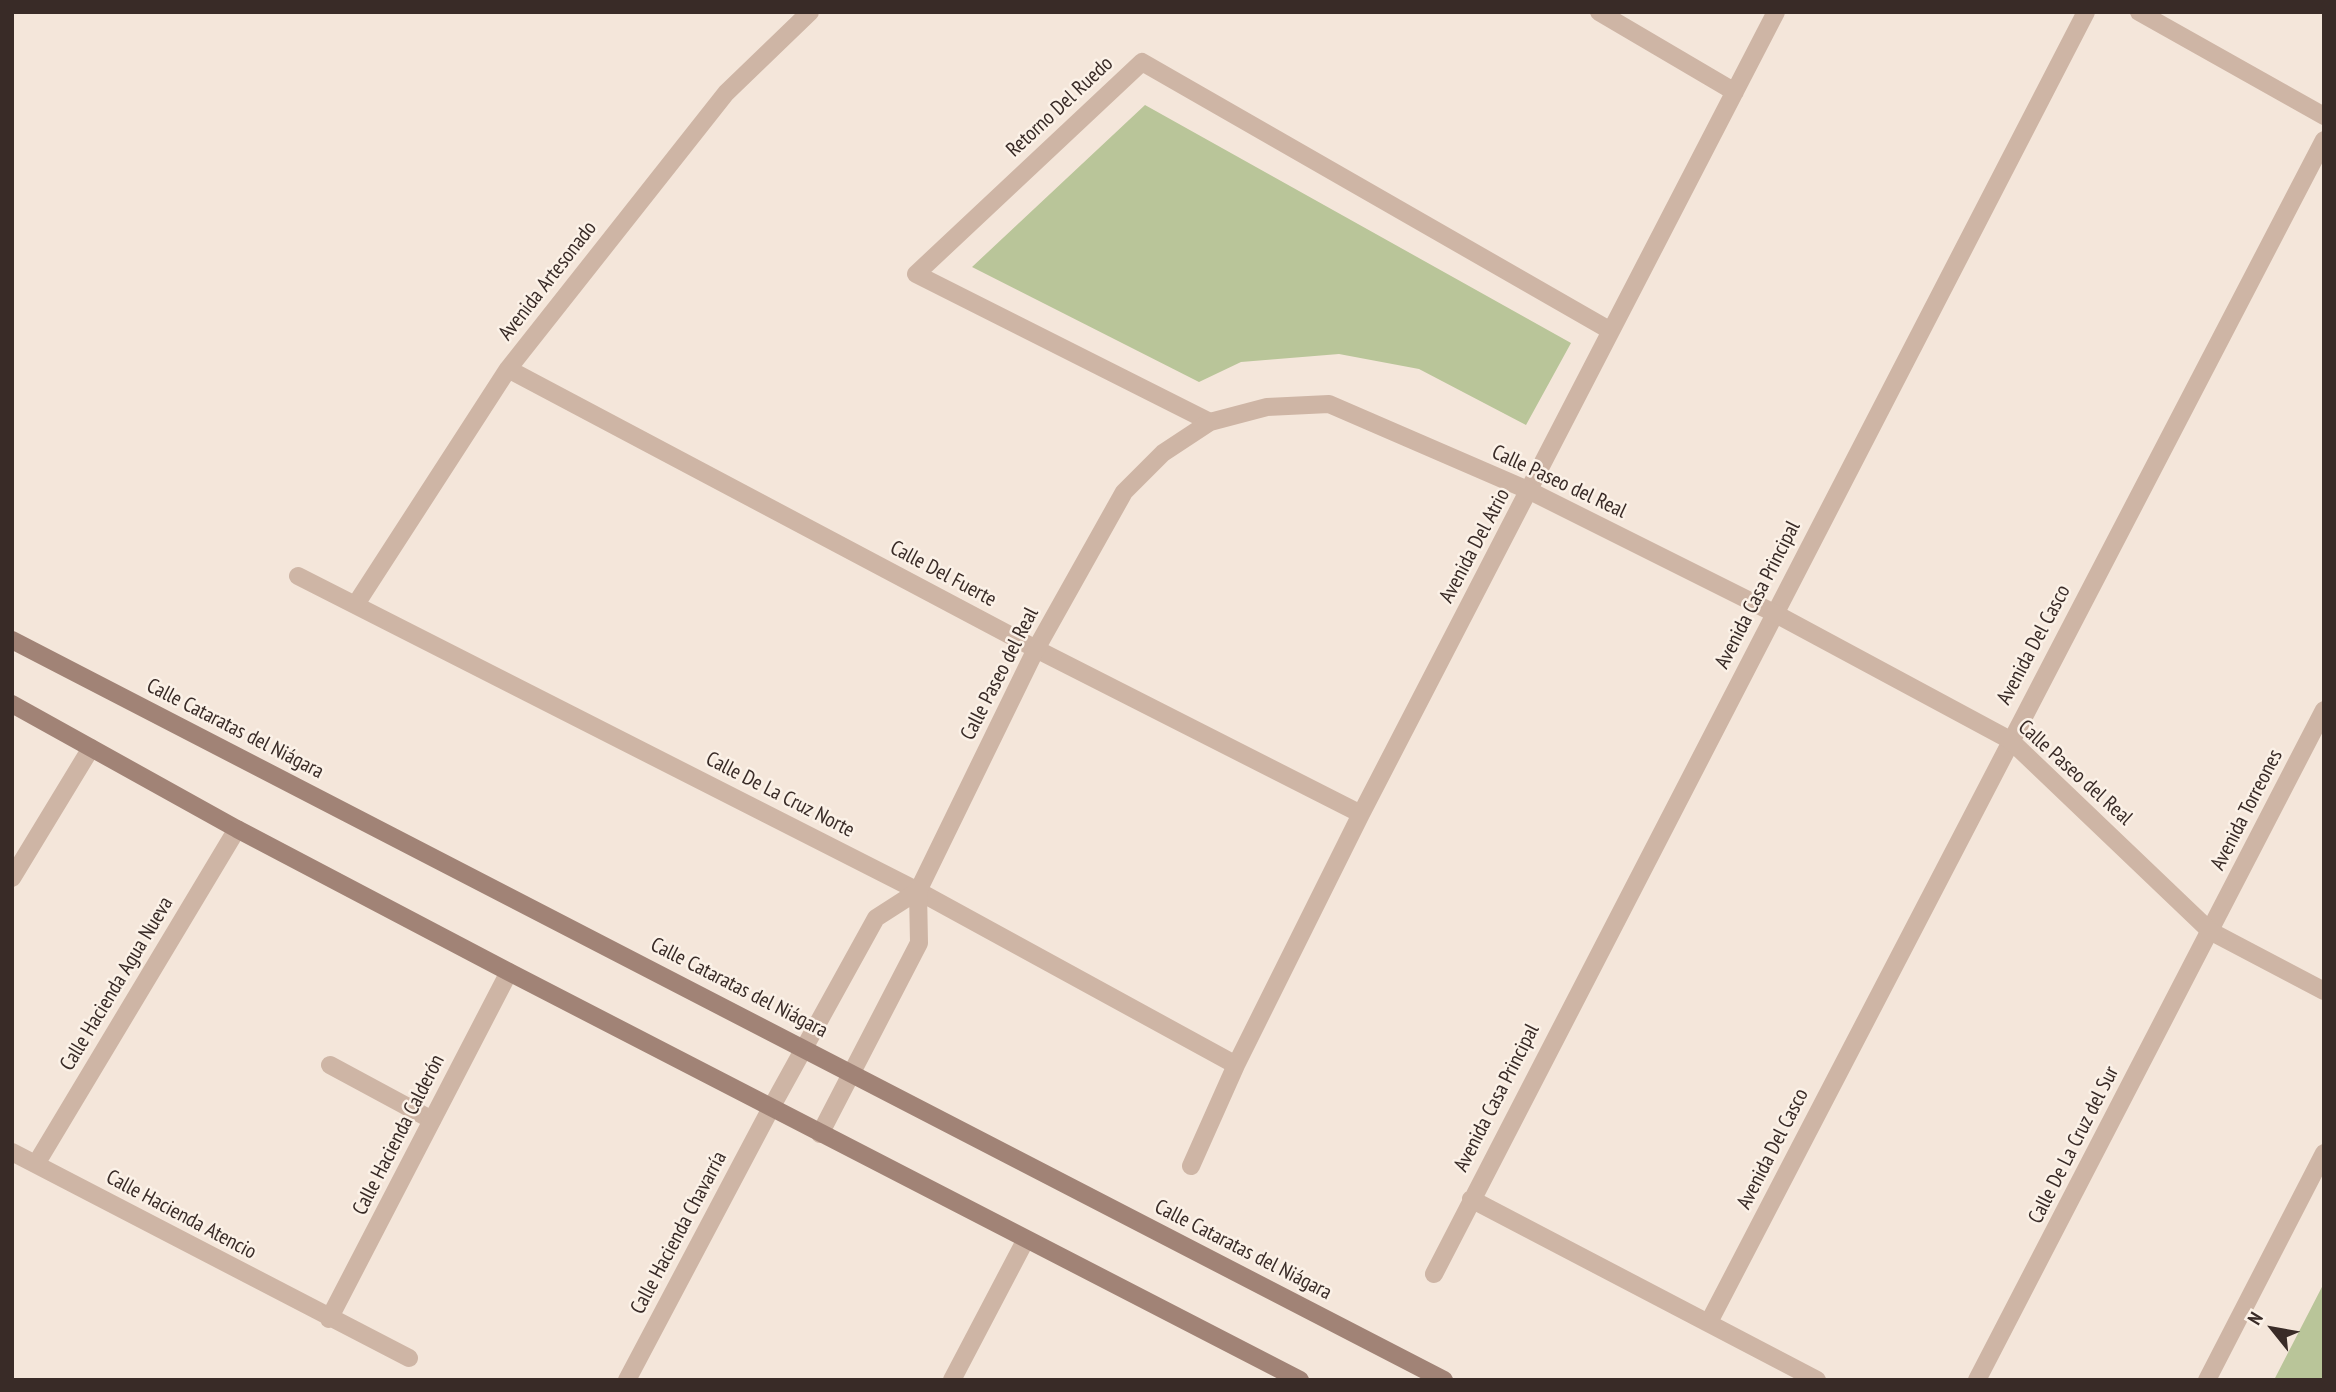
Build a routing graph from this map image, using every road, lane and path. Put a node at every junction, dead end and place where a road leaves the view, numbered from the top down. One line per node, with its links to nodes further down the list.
1 (810, 12): 10 (street, Avenida Artesonado)
2 (1599, 12): 6 (street)
3 (1776, 12): 6 (street, Avenida Del Atrio)
4 (2087, 12): 15 (street, Avenida Casa Principal)
5 (2139, 12): 7 (street)
6 (1735, 92): 9 (street, Avenida Del Atrio)
7 (2324, 116)
8 (2324, 140): 20 (street, Avenida Del Casco)
9 (1611, 331): 11 (street, Retorno Del Ruedo); 12 (street, Avenida Del Atrio)
10 (508, 369): 14 (street, Avenida Artesonado); 17 (street, Calle Del Fuerte)
11 (1210, 422): 12 (street, Calle Paseo del Real); 17 (street, Calle Paseo del Real)
12 (1530, 491): 15 (street, Calle Paseo del Real); 22 (street, Avenida Del Atrio)
13 (298, 576): 14 (street, Calle De La Cruz Norte)
14 (356, 604): 25 (street, Calle De La Cruz Norte)
15 (1774, 613): 20 (street, Calle Paseo del Real); 40 (street, Avenida Casa Principal)
16 (12, 640): 29 (main road, Calle Cataratas del Niágara)
17 (1036, 649): 22 (street, Calle Del Fuerte); 25 (street, Calle Paseo del Real)
18 (12, 704): 21 (main road)
19 (2324, 710): 26 (street, Avenida Torreones)
20 (2010, 740): 26 (street, Calle Paseo del Real); 44 (street, Avenida Del Casco)
21 (91, 748): 23 (main road); 24 (street)
22 (1361, 814): 31 (street, Avenida Del Atrio)
23 (237, 829): 27 (main road); 38 (street, Calle Hacienda Agua Nueva)
24 (12, 878)
25 (918, 891): 29 (street); 31 (street, Calle De La Cruz Norte); 32 (street, Calle Paseo del Real)
26 (2210, 931): 28 (street, Calle Paseo del Real); 52 (street, Calle De La Cruz del Sur)
27 (509, 972): 33 (main road); 34 (street, Calle Hacienda Calderón)
28 (2324, 991)
29 (803, 1047): 32 (main road, Calle Cataratas del Niágara); 33 (street)
30 (330, 1065): 34 (street)
31 (1236, 1065): 39 (street, Avenida Del Atrio)
32 (853, 1073): 35 (street, Calle Paseo del Real); 50 (main road, Calle Cataratas del Niágara)
33 (771, 1108): 35 (main road); 47 (street, Calle Hacienda Chavarría)
34 (432, 1120): 43 (street, Calle Hacienda Calderón)
35 (820, 1134): 41 (main road)
36 (12, 1152): 38 (street, Calle Hacienda Atencio)
37 (2324, 1153): 53 (street)
38 (36, 1164): 43 (street, Calle Hacienda Atencio)
39 (1191, 1166)
40 (1471, 1199): 42 (street, Avenida Casa Principal); 44 (street)
41 (1025, 1241): 46 (main road); 48 (street)
42 (1434, 1274)
43 (329, 1319): 45 (street, Calle Hacienda Atencio)
44 (1709, 1322): 51 (street)
45 (409, 1359)
46 (1278, 1375): 49 (main road)
47 (627, 1380)
48 (952, 1380)
49 (1300, 1380)
50 (1444, 1380)
51 (1817, 1380)
52 (1977, 1380)
53 (2207, 1380)

